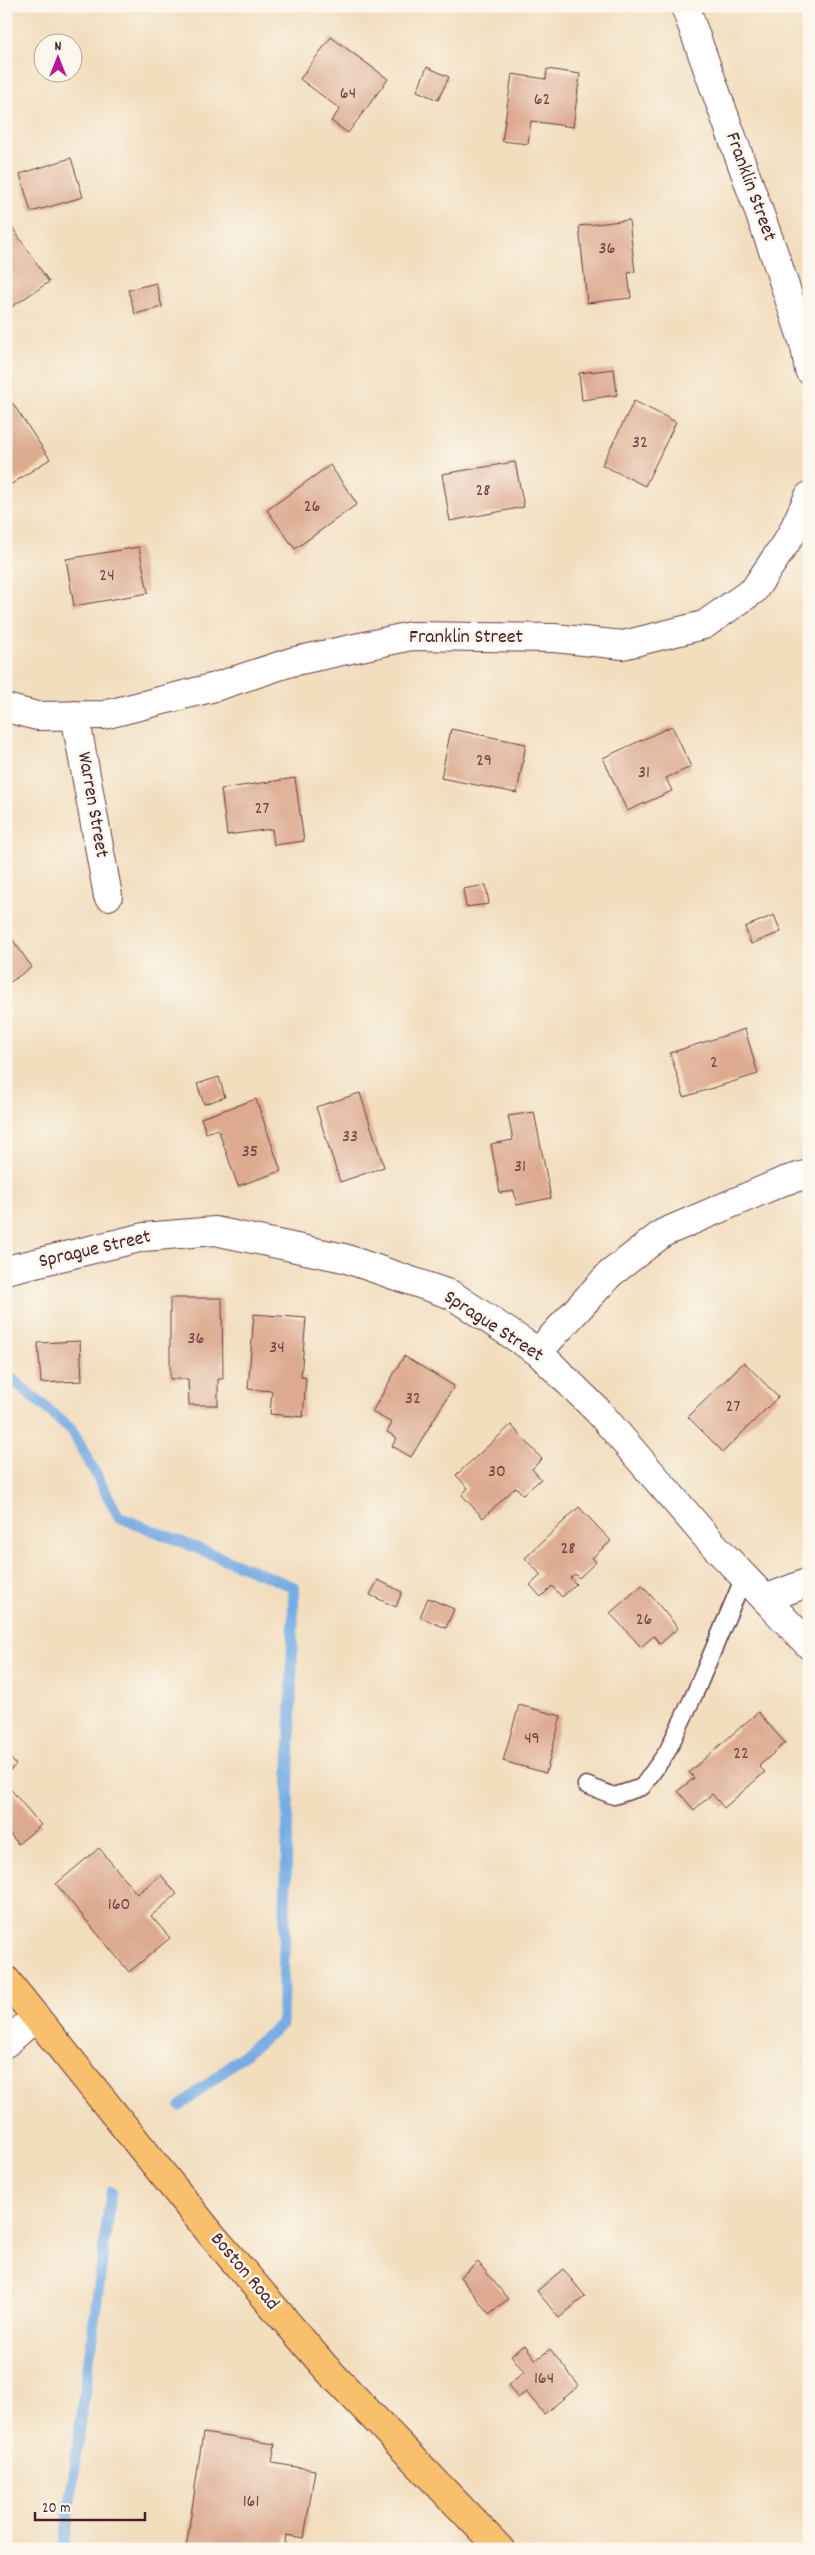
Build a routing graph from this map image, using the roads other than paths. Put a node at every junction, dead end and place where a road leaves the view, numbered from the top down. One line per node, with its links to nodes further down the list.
1 (684, 6): 2 (street, Franklin Street)
2 (809, 370)
3 (809, 496): 5 (street, Franklin Street)
4 (6, 708): 5 (street, Franklin Street)
5 (75, 715): 6 (street, Warren Street)
6 (108, 896)
7 (809, 1174): 9 (street)
8 (6, 1270): 9 (street, Sprague Street)
9 (538, 1352): 10 (street, Sprague Street)
10 (744, 1577): 12 (street, Sprague Street); 14 (lane)
11 (809, 1582): 12 (street)
12 (764, 1598): 13 (street, Sprague Street)
13 (809, 1646)
14 (586, 1785)
15 (6, 1980): 16 (main road, Boston Road)
16 (36, 2017): 17 (street); 18 (main road, Boston Road)
17 (6, 2043)
18 (500, 2549)

